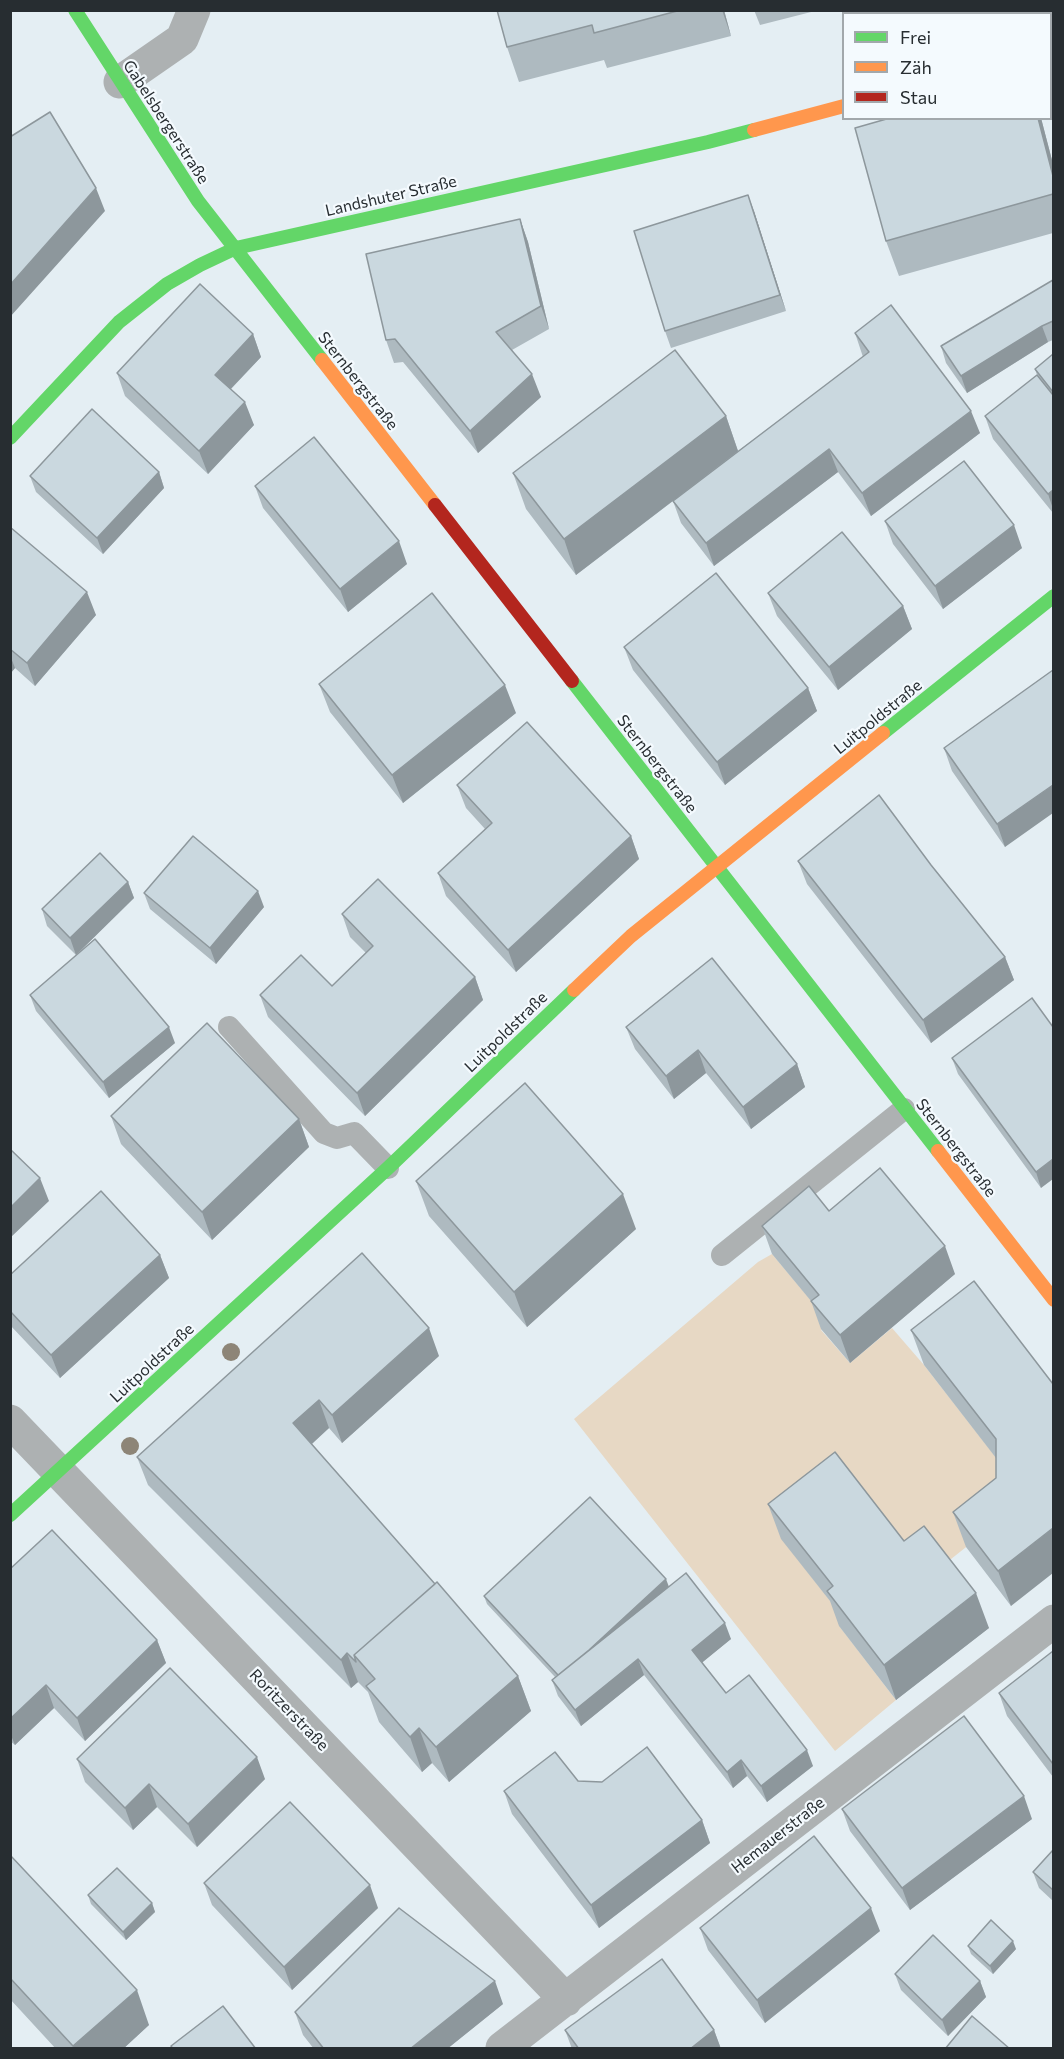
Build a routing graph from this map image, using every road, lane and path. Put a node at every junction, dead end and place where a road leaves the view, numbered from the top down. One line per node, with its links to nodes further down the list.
1 (75, 10): 3 (street, Gabelsbergerstraße)
2 (194, 10): 3 (street)
3 (120, 82): 5 (street, Gabelsbergerstraße)
4 (842, 106): 5 (street, Landshuter Straße)
5 (236, 248): 6 (street, Landshuter Straße); 8 (street, Sternbergstraße)
6 (10, 438)
7 (1052, 599): 8 (street, Luitpoldstraße)
8 (717, 869): 10 (street, Sternbergstraße); 11 (street, Luitpoldstraße)
9 (229, 1027): 11 (lane)
10 (904, 1109): 12 (lane); 13 (street, Sternbergstraße)
11 (388, 1168): 15 (street, Luitpoldstraße)
12 (722, 1255)
13 (1053, 1300)
14 (10, 1421): 15 (street, Roritzerstraße)
15 (60, 1470): 16 (street, Luitpoldstraße); 18 (street, Roritzerstraße)
16 (10, 1515)
17 (1053, 1621): 18 (street, Hemauerstraße)
18 (566, 2000): 19 (street, Hemauerstraße)
19 (502, 2049)

